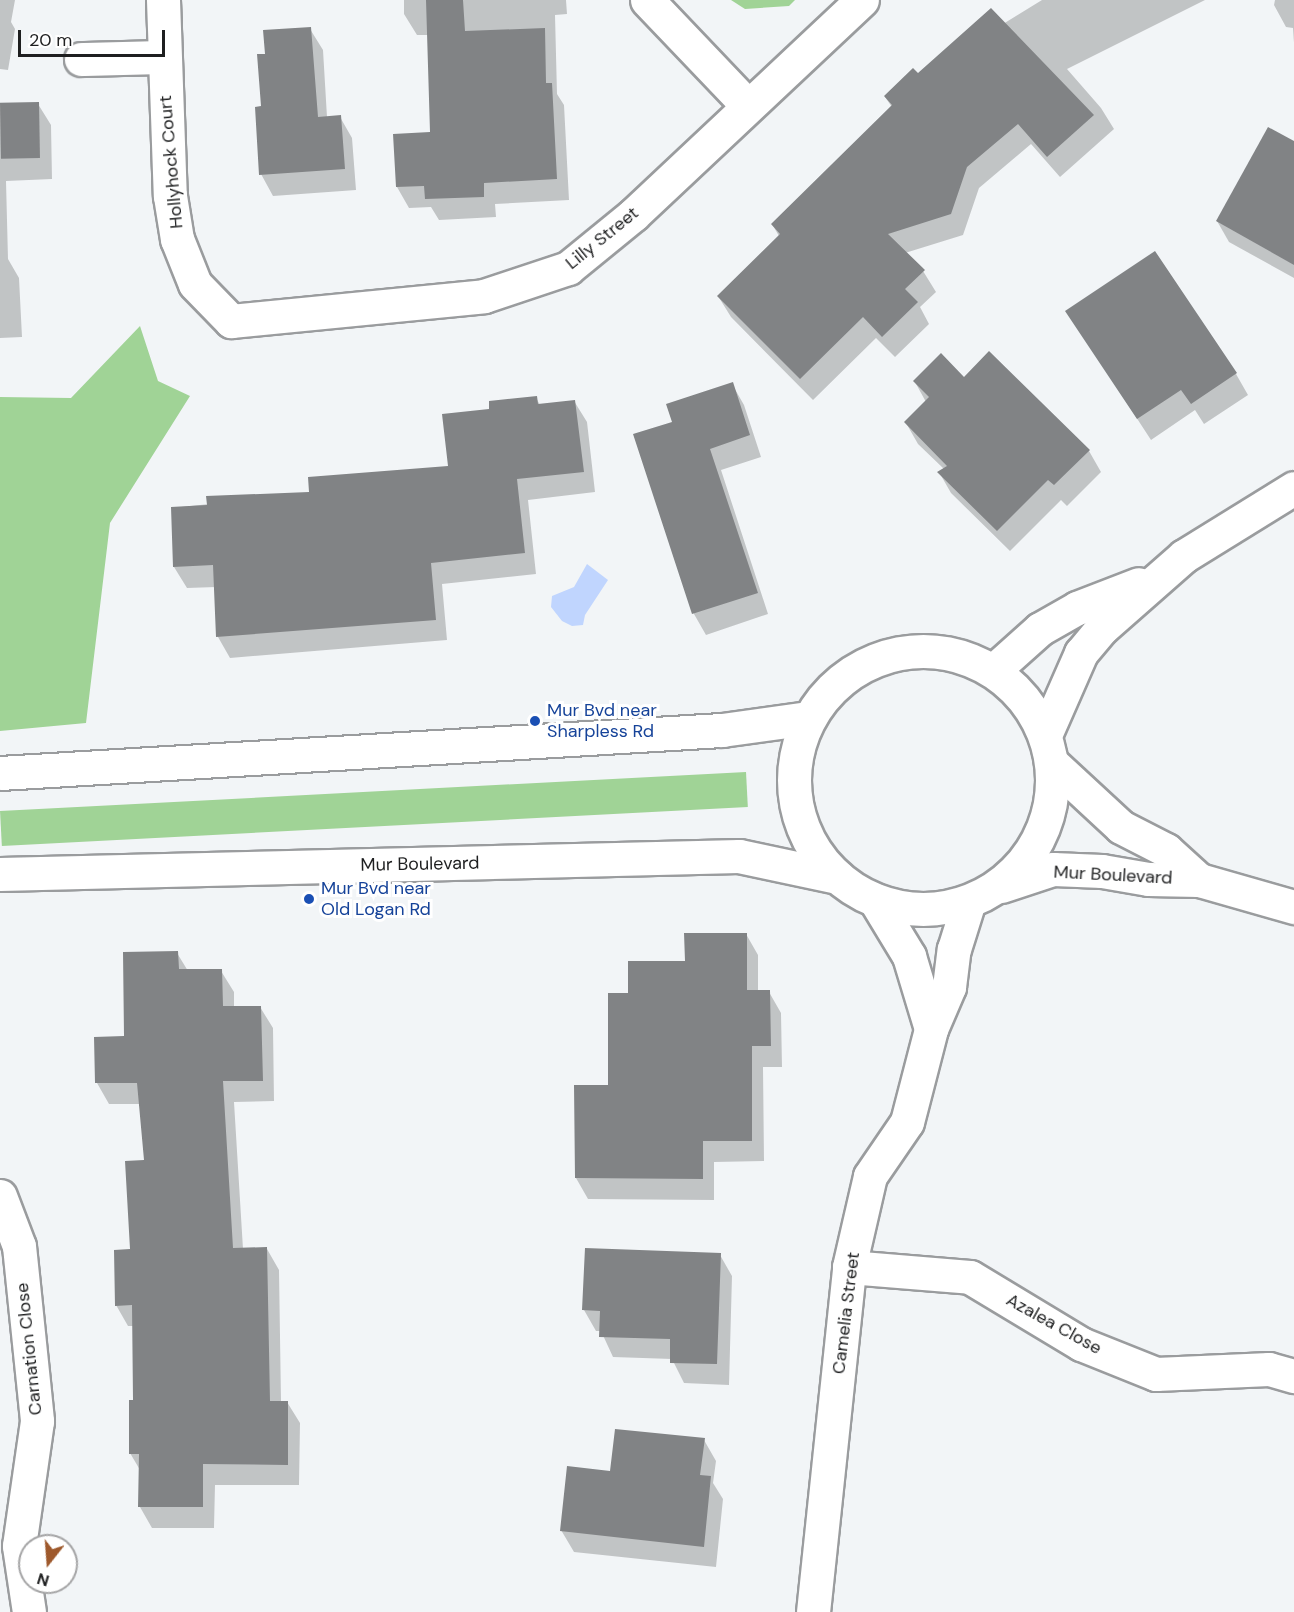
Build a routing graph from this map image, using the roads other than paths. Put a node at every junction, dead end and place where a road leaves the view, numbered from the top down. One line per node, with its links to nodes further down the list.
1 (163, 0): 4 (street, Hollyhock Court)
2 (646, 0): 6 (street)
3 (862, 0): 6 (street, Lilly Street)
4 (164, 57): 5 (street); 7 (street, Hollyhock Court)
5 (81, 59)
6 (748, 106): 7 (street, Lilly Street)
7 (231, 321)
8 (1294, 488): 9 (street)
9 (1157, 577): 10 (street); 12 (street)
10 (993, 671): 11 (street); 12 (street)
11 (809, 718): 13 (street); 15 (street)
12 (1048, 749): 16 (street, Mur Boulevard); 17 (street)
13 (0, 773)
14 (0, 874): 15 (street, Mur Boulevard)
15 (838, 877): 18 (street)
16 (1199, 879): 17 (street, Mur Boulevard); 19 (street, Mur Boulevard)
17 (981, 894): 18 (street, Mur Boulevard); 20 (street, Camelia Street)
18 (875, 900): 20 (street)
19 (1294, 907)
20 (931, 1029): 22 (street, Camelia Street)
21 (0, 1196): 24 (street, Carnation Close)
22 (849, 1267): 23 (street, Azalea Close); 25 (street, Camelia Street)
23 (1294, 1376)
24 (28, 1612)
25 (813, 1612)

